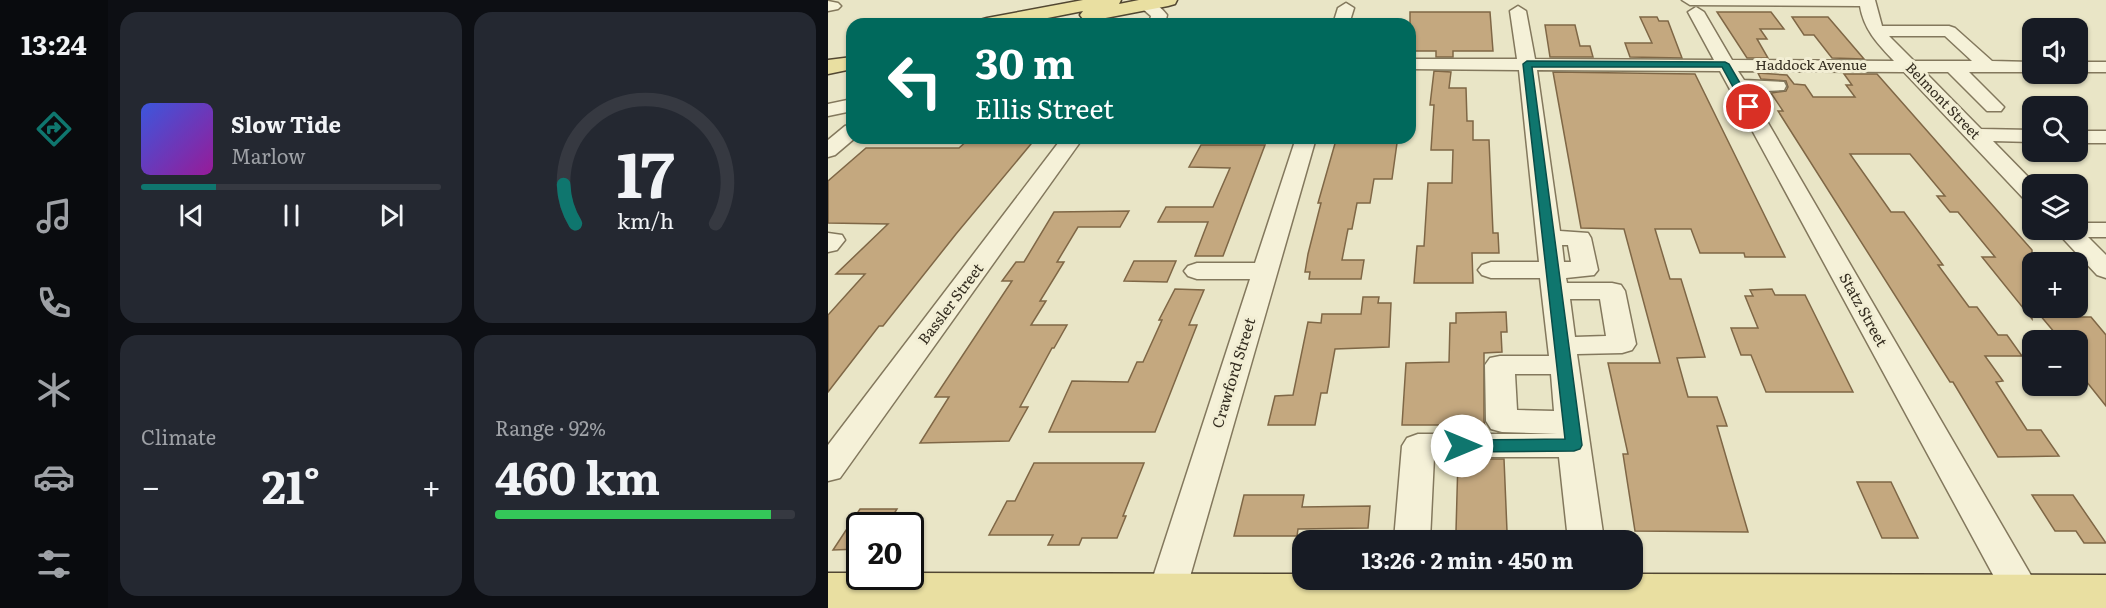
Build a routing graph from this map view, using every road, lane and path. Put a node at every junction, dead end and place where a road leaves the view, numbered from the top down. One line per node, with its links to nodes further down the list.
1 (1112, 0): 7 (main road)
2 (1168, 0): 3 (main road)
3 (1141, 1): 8 (main road); 9 (street)
4 (1867, 1): 5 (street); 11 (street)
5 (1693, 6): 24 (street, Statz Street)
6 (1518, 11): 16 (street)
7 (1018, 18)
8 (1087, 18)
9 (1158, 18)
10 (1933, 23): 11 (street)
11 (1874, 26): 17 (street, Belmont Street); 19 (street)
12 (846, 51): 13 (main road)
13 (828, 55)
14 (846, 64): 20 (main road)
15 (1416, 64): 16 (street, Haddock Avenue)
16 (1527, 64): 24 (street, Haddock Avenue); 47 (street)
17 (1909, 65): 18 (street, Haddock Avenue); 24 (street, Haddock Avenue); 30 (street, Belmont Street)
18 (1952, 66): 19 (street, Haddock Avenue); 27 (street)
19 (1987, 66): 21 (street, Haddock Avenue)
20 (828, 67)
21 (2022, 67)
22 (2088, 67): 23 (street)
23 (2106, 68)
24 (1731, 75): 25 (street); 59 (street, Statz Street)
25 (1776, 86)
26 (846, 106): 28 (street)
27 (1994, 106)
28 (828, 110)
29 (846, 135): 36 (street)
30 (1976, 135): 31 (street); 37 (street, Belmont Street)
31 (2022, 136)
32 (2088, 137): 33 (street)
33 (2106, 137)
34 (1069, 144): 50 (street, Bassler Street)
35 (1304, 144): 46 (street, Crawford Street)
36 (828, 151)
37 (2022, 183)
38 (2088, 231): 39 (street)
39 (2106, 231)
40 (828, 240): 42 (street)
41 (2077, 240): 44 (street)
42 (828, 245)
43 (1491, 270): 47 (street)
44 (2106, 270)
45 (1197, 271): 46 (street)
46 (1266, 271): 58 (street, Crawford Street)
47 (1554, 280): 48 (street); 48 (street)
48 (1563, 355): 49 (street); 49 (street)
49 (1573, 434): 51 (street); 52 (street)
50 (828, 469)
51 (1413, 530)
52 (1585, 530)
53 (1343, 590): 58 (main road)
54 (1500, 590): 56 (main road)
55 (828, 592): 58 (main road)
56 (1592, 594): 59 (main road)
57 (2106, 595): 59 (main road)
58 (1164, 601)
59 (2027, 601)

